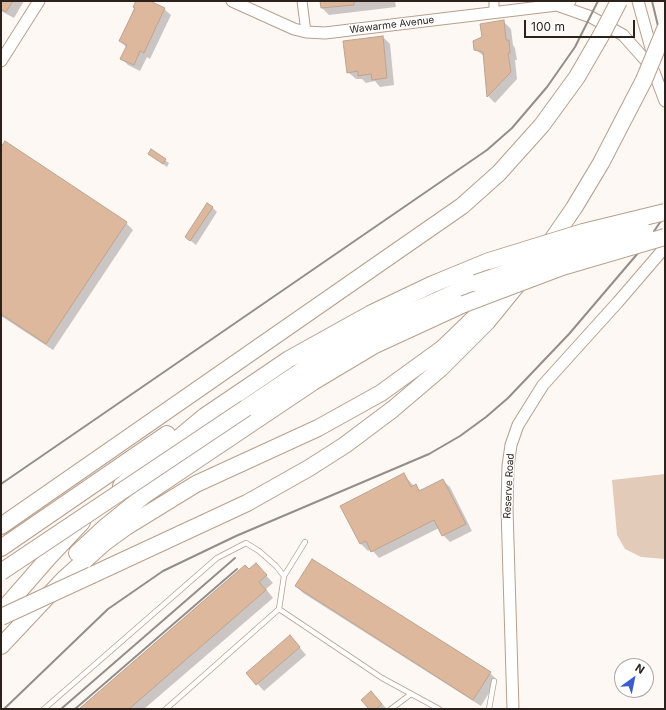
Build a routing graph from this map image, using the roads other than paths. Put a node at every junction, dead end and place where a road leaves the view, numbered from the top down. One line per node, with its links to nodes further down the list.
1 (39, 1): 11 (street)
2 (232, 1): 10 (street, Wawarme Avenue)
3 (302, 1): 10 (street)
4 (570, 1): 7 (street, Wawarme Avenue)
5 (619, 1): 19 (highway, bridge)
6 (638, 1): 12 (street)
7 (557, 4): 8 (street, Wawarme Avenue); 12 (street)
8 (494, 6): 10 (street, Wawarme Avenue)
9 (665, 28): 17 (highway, bridge)
10 (306, 32)
11 (1, 61)
12 (665, 101)
13 (665, 212): 18 (highway, bridge)
14 (665, 228): 22 (highway, bridge)
15 (665, 237): 27 (highway, bridge)
16 (665, 244): 36 (street, Reserve Road)
17 (524, 277): 26 (highway, bridge); 28 (highway, bridge)
18 (370, 314): 21 (highway); 25 (highway)
19 (1, 526)
20 (305, 542): 23 (lane)
21 (1, 548)
22 (1, 572)
23 (284, 576): 24 (lane); 31 (lane)
24 (278, 609): 30 (lane); 32 (lane)
25 (1, 612)
26 (1, 617)
27 (1, 637)
28 (1, 646)
29 (494, 680): 35 (lane)
30 (411, 694): 33 (lane); 34 (lane)
31 (44, 709)
32 (166, 709)
33 (391, 709)
34 (439, 709)
35 (489, 709)
36 (512, 709)

